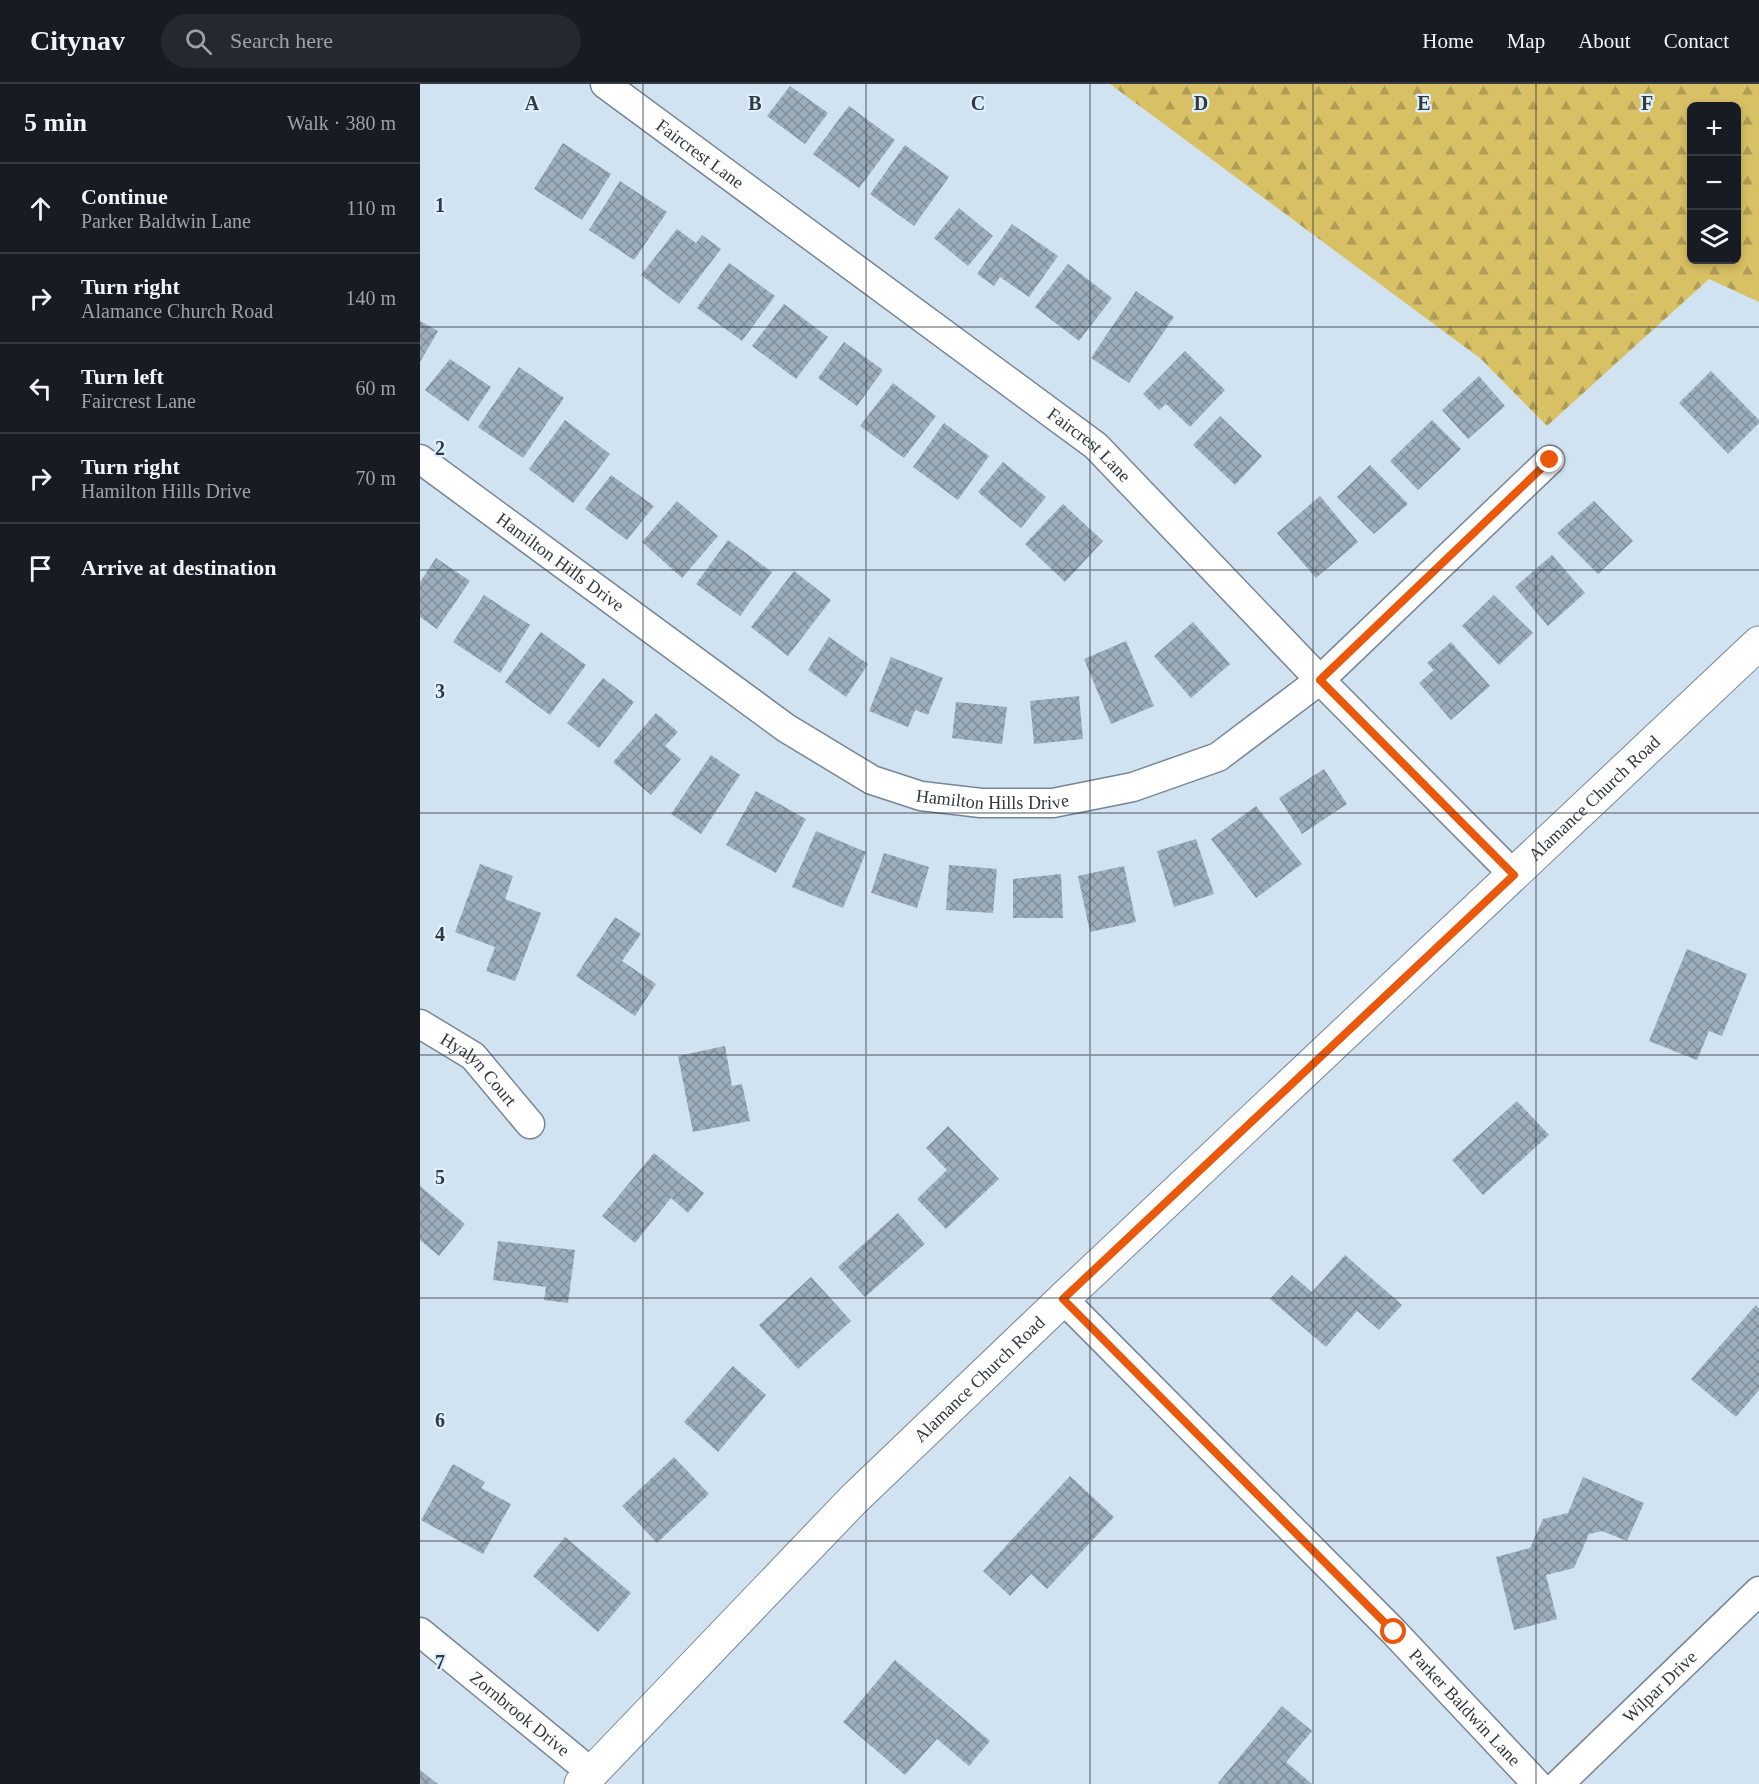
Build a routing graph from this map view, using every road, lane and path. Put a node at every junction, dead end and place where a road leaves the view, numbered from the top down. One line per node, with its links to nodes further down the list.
1 (605, 84): 5 (street, Faircrest Lane)
2 (420, 459): 5 (street, Hamilton Hills Drive)
3 (1550, 460): 5 (street, Hamilton Hills Drive)
4 (1759, 643): 6 (main road, Alamance Church Road)
5 (1320, 680): 6 (street, Faircrest Lane)
6 (1514, 875): 9 (main road, Alamance Church Road)
7 (420, 1024): 8 (street, Hyalyn Court)
8 (530, 1124)
9 (1063, 1299): 12 (main road, Alamance Church Road); 13 (street, Parker Baldwin Lane)
10 (1759, 1591): 14 (street, Wilpar Drive)
11 (420, 1632): 12 (street, Zornbrook Drive)
12 (586, 1778)
13 (1538, 1784)
14 (1559, 1784)

